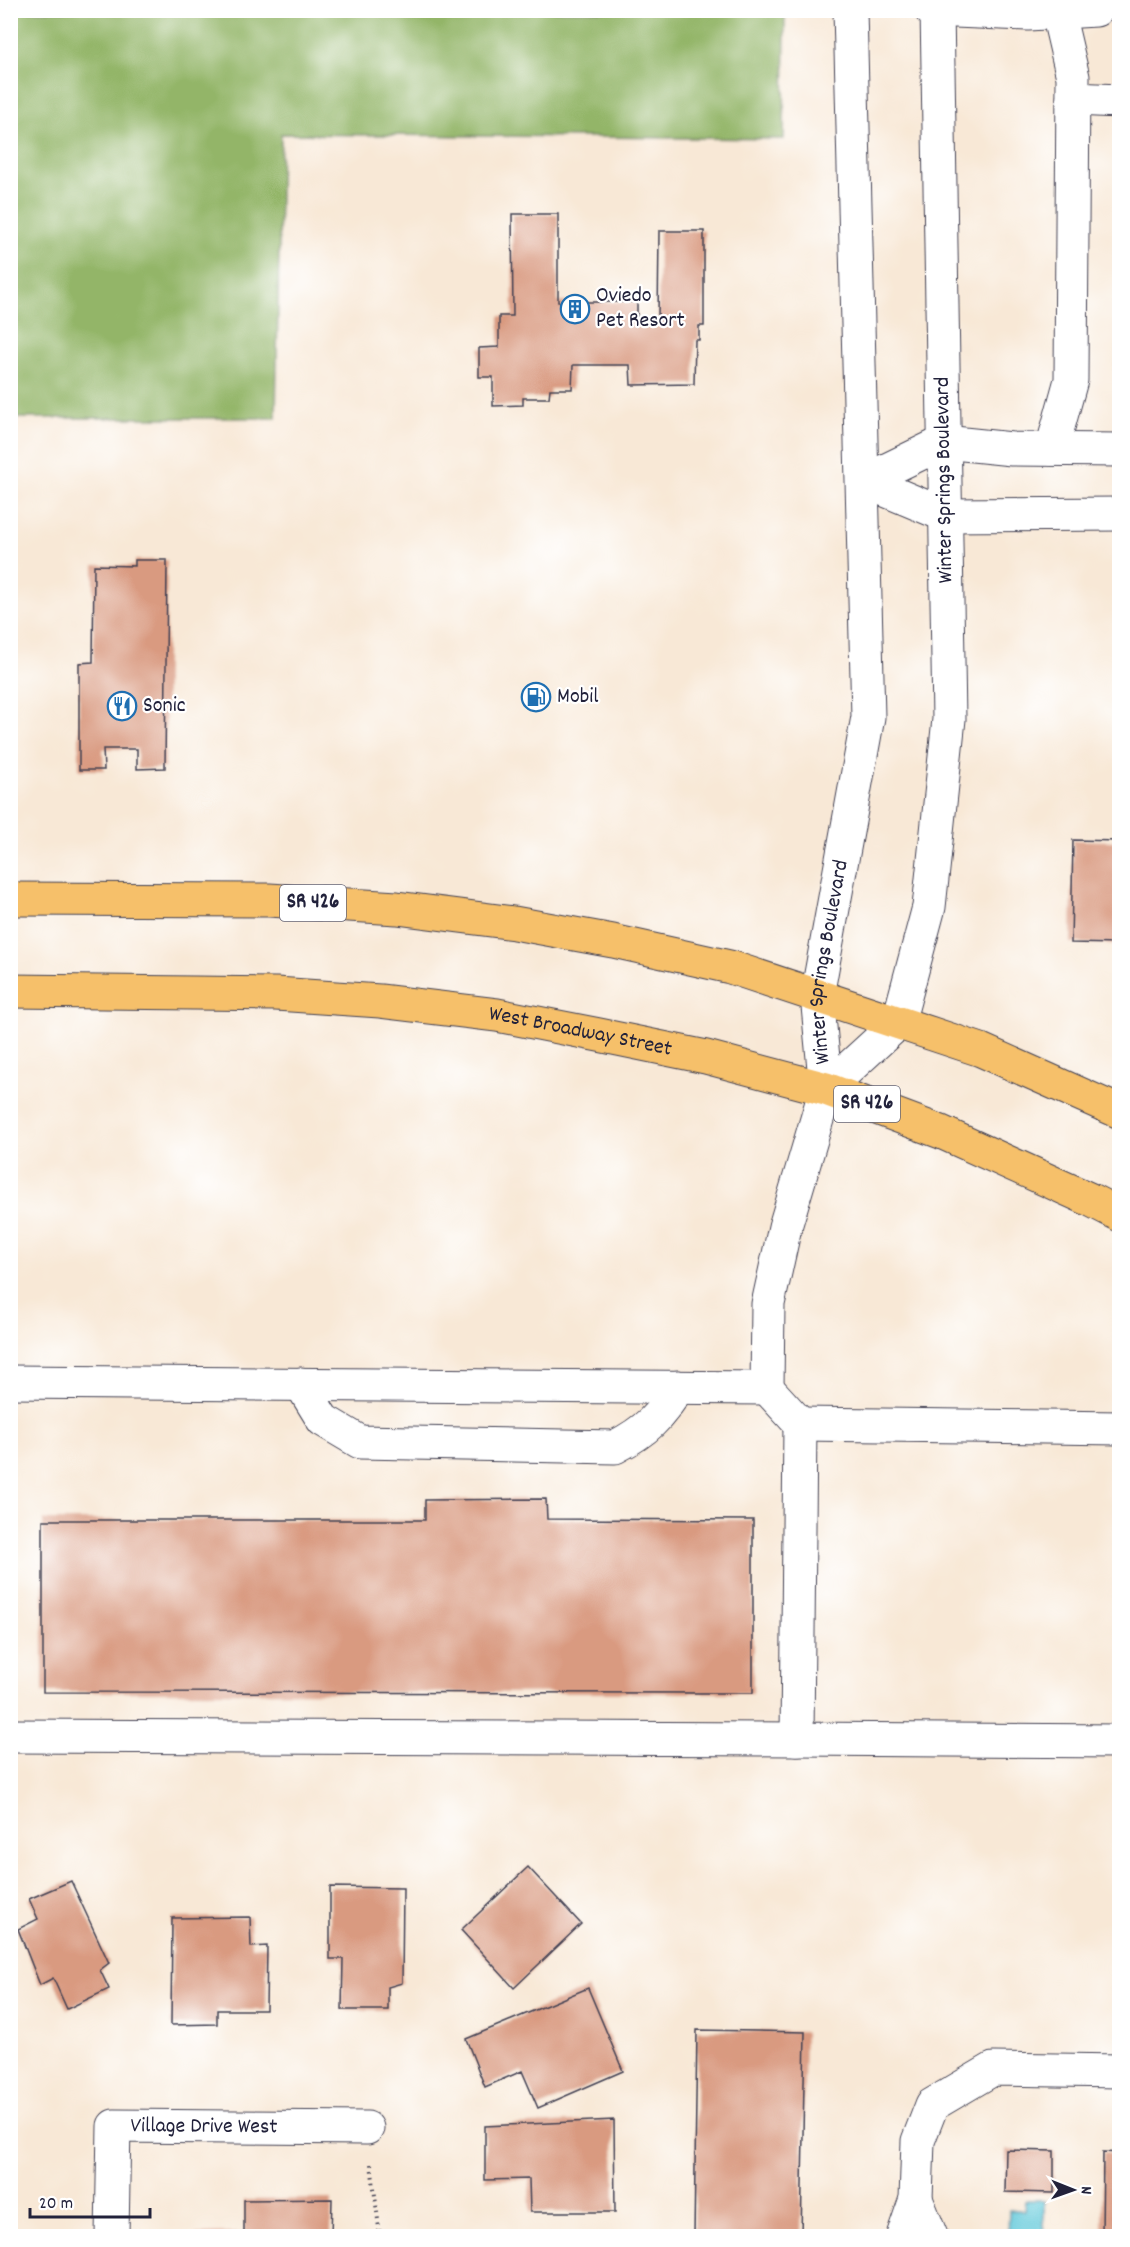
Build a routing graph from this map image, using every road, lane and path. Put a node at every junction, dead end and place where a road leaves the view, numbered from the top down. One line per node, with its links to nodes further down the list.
1 (850, 10): 10 (street, Winter Springs Boulevard)
2 (1096, 10): 4 (street)
3 (935, 11): 4 (street); 7 (street, Winter Springs Boulevard)
4 (1058, 13): 5 (street)
5 (1073, 99): 6 (street); 8 (street)
6 (1119, 101)
7 (944, 442): 8 (street); 10 (street); 12 (street, Winter Springs Boulevard)
8 (1052, 449): 9 (street)
9 (1119, 450)
10 (864, 482): 12 (street); 15 (street, Winter Springs Boulevard)
11 (1119, 514): 12 (street)
12 (945, 515): 16 (street, Winter Springs Boulevard)
13 (10, 898): 15 (main road, SR 426)
14 (10, 991): 17 (main road, West Broadway Street / SR 426)
15 (818, 996): 16 (main road, SR 426); 17 (street, Winter Springs Boulevard)
16 (898, 1023): 17 (street, Winter Springs Boulevard); 18 (main road, SR 426)
17 (826, 1089): 19 (main road, West Broadway Street / SR 426); 23 (street)
18 (1119, 1112)
19 (1119, 1215)
20 (10, 1382): 21 (street)
21 (301, 1384): 22 (street); 22 (street)
22 (678, 1388): 23 (street)
23 (767, 1388): 24 (street)
24 (800, 1424): 25 (street); 27 (street)
25 (1119, 1428)
26 (10, 1736): 27 (street)
27 (797, 1739): 28 (street)
28 (1119, 1741)
29 (1119, 2071): 31 (street)
30 (367, 2128): 32 (street, Village Drive West); 33 (path)
31 (916, 2199): 34 (street); 35 (street)
32 (112, 2236)
33 (380, 2236)
34 (903, 2236)
35 (931, 2236)

